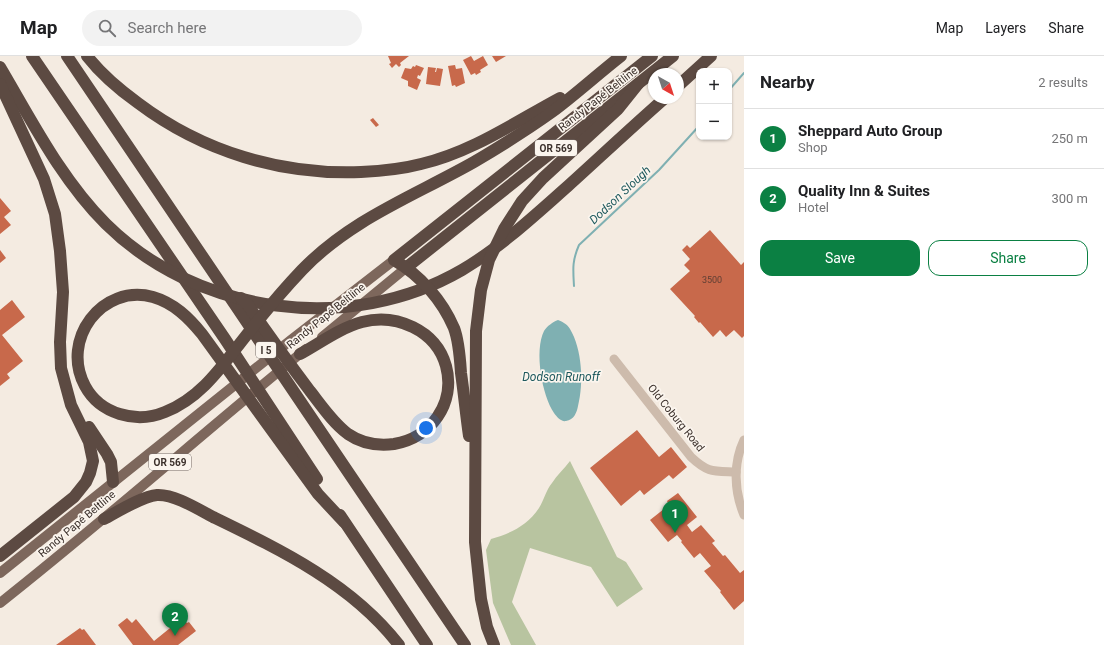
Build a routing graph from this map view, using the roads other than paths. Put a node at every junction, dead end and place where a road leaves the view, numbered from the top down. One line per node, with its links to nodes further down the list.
1 (32, 56): 26 (highway, I 5)
2 (67, 56): 16 (highway, I 5)
3 (87, 56): 11 (highway)
4 (621, 56): 11 (highway)
5 (652, 56): 14 (highway, Randy Papé Beltline / OR 569)
6 (673, 56): 12 (highway, Randy Papé Beltline / OR 569)
7 (711, 56): 9 (highway)
8 (0, 67): 13 (highway)
9 (684, 81)
10 (0, 84): 19 (highway)
11 (586, 84): 26 (highway)
12 (638, 84): 15 (highway, Randy Papé Beltline / OR 569); 23 (highway)
13 (658, 104)
14 (394, 260): 15 (highway); 22 (main road, Randy Papé Beltline / OR 569)
15 (407, 267): 17 (main road, Randy Papé Beltline / OR 569); 23 (highway)
16 (216, 276): 17 (highway); 32 (highway, I 5)
17 (300, 354): 25 (main road, Randy Papé Beltline / OR 569)
18 (614, 358): 21 (street, Old Coburg Road)
19 (69, 396): 22 (highway); 27 (highway)
20 (744, 440): 21 (street)
21 (736, 472): 24 (street)
22 (113, 482): 28 (main road, Randy Papé Beltline / OR 569)
23 (475, 491): 33 (highway)
24 (744, 515)
25 (104, 519): 29 (main road, Randy Papé Beltline / OR 569); 30 (highway)
26 (344, 522): 31 (highway, I 5)
27 (0, 556)
28 (0, 573)
29 (0, 603)
30 (399, 645)
31 (428, 645)
32 (466, 645)
33 (494, 645)

